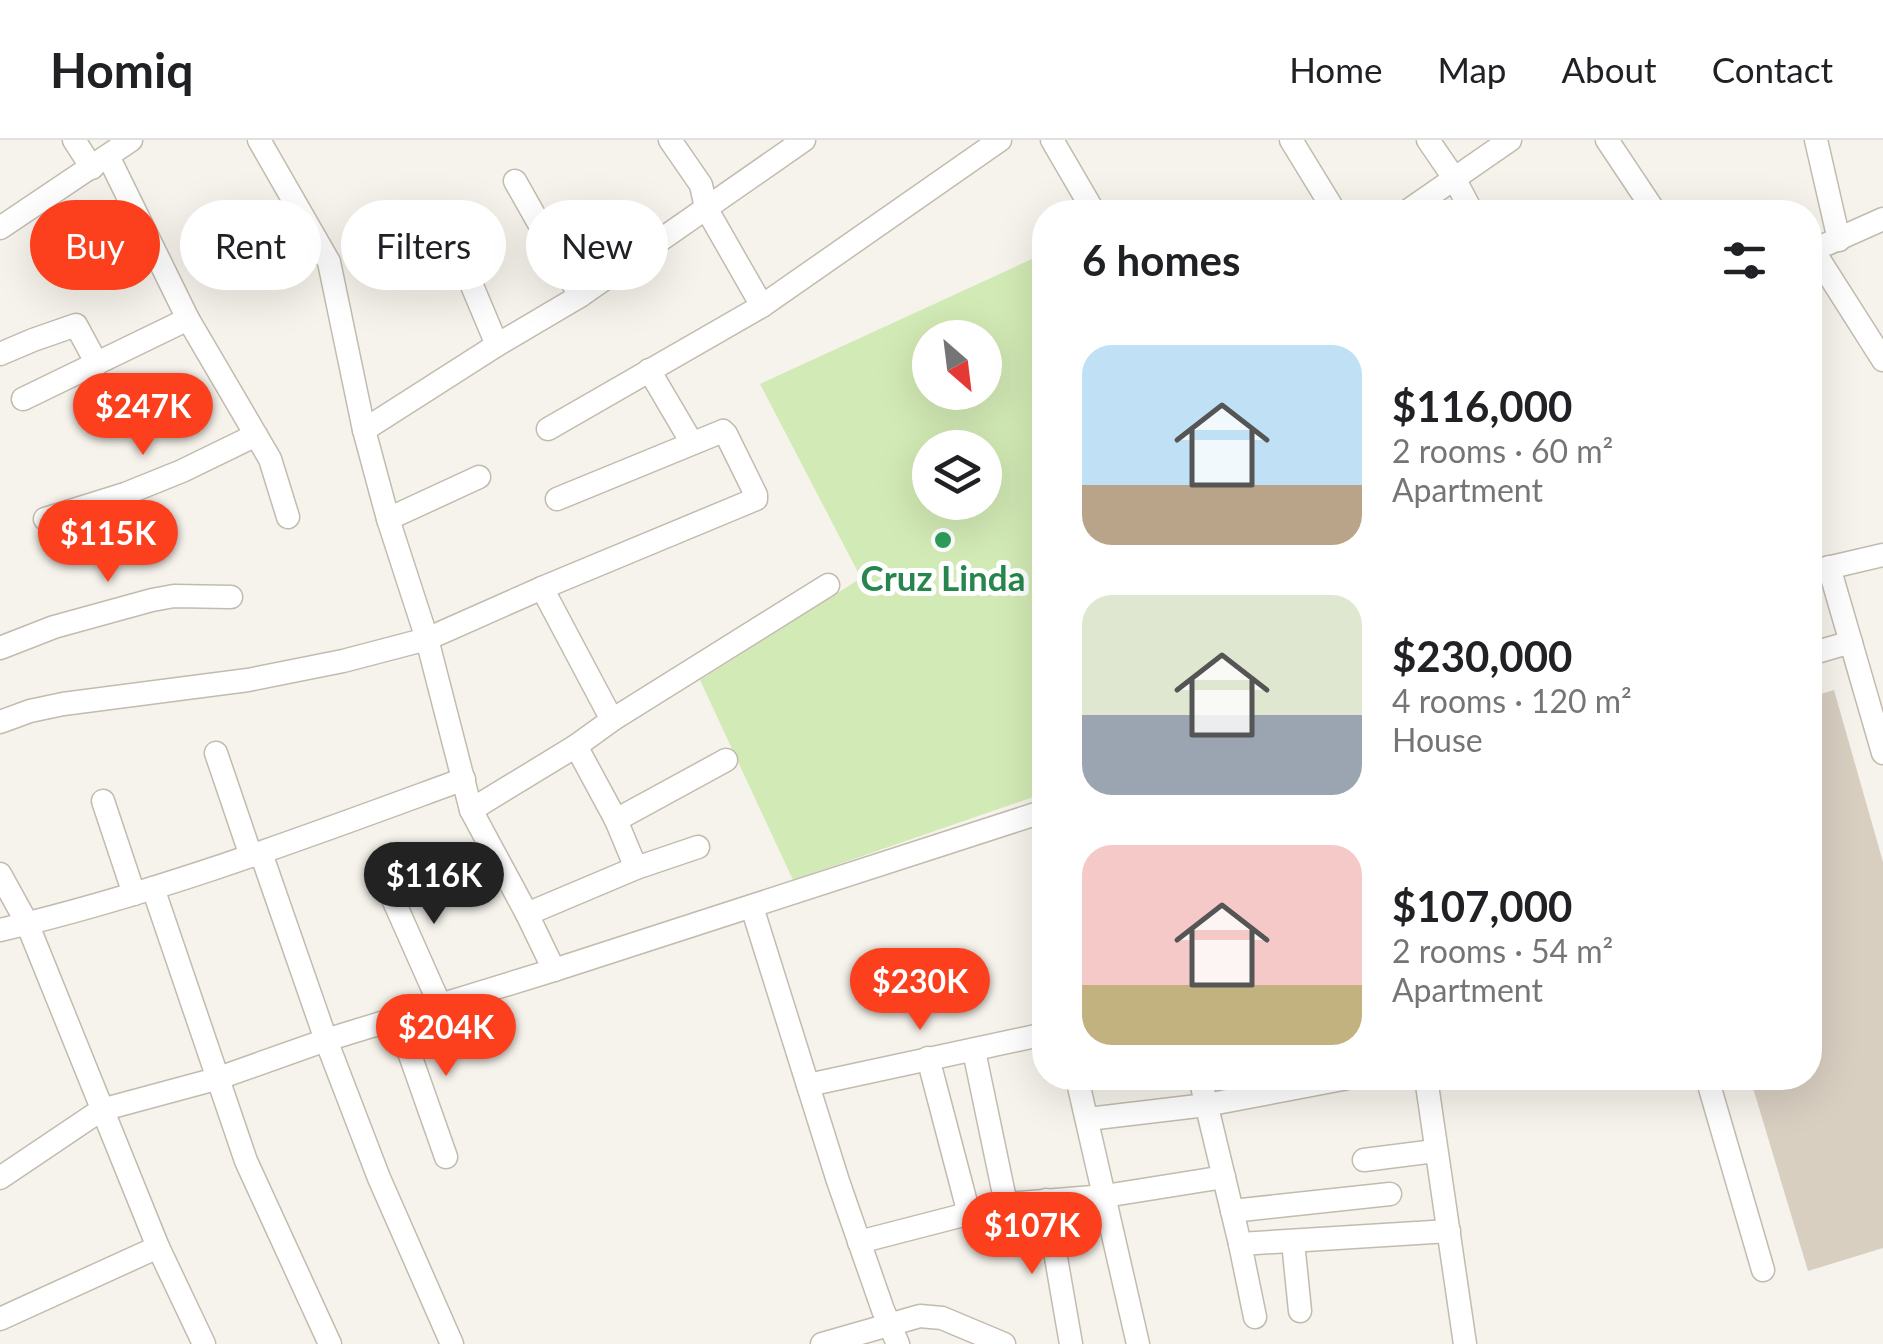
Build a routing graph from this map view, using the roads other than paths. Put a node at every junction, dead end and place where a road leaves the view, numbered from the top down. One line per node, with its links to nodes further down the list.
1 (74, 140): 13 (street)
2 (131, 140): 13 (street)
3 (259, 140): 38 (street)
4 (670, 140): 21 (street)
5 (804, 140): 21 (street)
6 (1000, 140): 29 (street)
7 (1052, 140): 16 (street)
8 (1291, 140): 17 (street)
9 (1428, 140): 14 (street)
10 (1510, 140): 14 (street)
11 (1607, 140): 20 (street)
12 (1816, 140): 24 (street)
13 (100, 162): 23 (street); 30 (street)
14 (1454, 178): 18 (street); 19 (street)
15 (515, 180): 28 (street)
16 (1087, 200)
17 (1328, 200)
18 (1423, 200)
19 (1466, 200)
20 (1647, 200)
21 (706, 208): 28 (street); 29 (street)
22 (1883, 219): 24 (street)
23 (0, 228)
24 (1839, 240): 25 (street)
25 (1822, 246)
26 (1822, 267): 33 (street)
27 (474, 290): 31 (street)
28 (580, 296): 31 (street)
29 (762, 306): 35 (street)
30 (188, 319): 34 (street); 39 (street)
31 (498, 345): 38 (street)
32 (0, 354): 34 (street)
33 (1883, 360)
34 (97, 364): 36 (street)
35 (649, 370): 37 (street); 40 (street)
36 (23, 399)
37 (548, 428)
38 (364, 430): 44 (street)
39 (256, 435): 43 (street); 45 (street)
40 (692, 443): 42 (street); 50 (street)
41 (479, 476): 44 (street)
42 (557, 498)
43 (288, 517)
44 (388, 519): 52 (street)
45 (45, 520)
46 (1883, 555): 47 (street)
47 (1822, 570)
48 (1822, 575): 53 (street)
49 (828, 586): 56 (street)
50 (542, 588): 52 (street); 56 (street)
51 (231, 596): 54 (street)
52 (427, 639): 57 (street); 62 (street)
53 (1851, 642): 55 (street); 60 (street)
54 (0, 648)
55 (1822, 650)
56 (612, 720): 58 (street)
57 (0, 722)
58 (576, 746): 64 (street); 66 (street)
59 (216, 753): 68 (street)
60 (1883, 753)
61 (726, 760): 66 (street)
62 (464, 779): 64 (street); 68 (street)
63 (103, 801): 72 (street)
64 (471, 810): 74 (street)
65 (1032, 815): 73 (street)
66 (616, 820): 69 (street)
67 (698, 847): 69 (street)
68 (256, 855): 72 (street); 81 (street)
69 (636, 868): 74 (street)
70 (380, 870): 78 (street)
71 (0, 874): 75 (street)
72 (143, 891): 75 (street); 84 (street)
73 (752, 906): 77 (street); 85 (street)
74 (527, 914): 77 (street)
75 (27, 924): 76 (street); 92 (street)
76 (0, 930)
77 (554, 970): 78 (street)
78 (440, 1006): 79 (street)
79 (397, 1018): 81 (street); 95 (street)
80 (1032, 1037): 82 (street)
81 (326, 1040): 84 (street); 117 (street)
82 (974, 1051): 83 (street); 102 (street)
83 (928, 1058): 85 (street); 104 (street)
84 (216, 1079): 92 (street); 116 (street)
85 (808, 1085): 106 (street)
86 (1080, 1090): 93 (street)
87 (1203, 1090): 91 (street)
88 (1285, 1090): 91 (street)
89 (1427, 1090): 94 (street)
90 (1710, 1090): 110 (street)
91 (1206, 1105): 93 (street); 97 (street)
92 (101, 1110): 98 (street); 109 (street)
93 (1088, 1118): 100 (street)
94 (1435, 1151): 96 (street); 105 (street)
95 (446, 1157)
96 (1364, 1160)
97 (1224, 1177): 100 (street); 103 (street)
98 (0, 1178)
99 (1390, 1194): 103 (street)
100 (1105, 1196): 101 (street); 121 (street)
101 (1046, 1200): 102 (street); 120 (street)
102 (1006, 1204): 104 (street)
103 (1232, 1212): 108 (street)
104 (969, 1214): 106 (street)
105 (1449, 1231): 107 (street); 122 (street)
106 (860, 1242): 114 (street)
107 (1293, 1242): 108 (street); 111 (street)
108 (1240, 1244): 112 (street)
109 (158, 1247): 113 (street); 115 (street)
110 (1762, 1270)
111 (1300, 1311)
112 (1255, 1317)
113 (0, 1320)
114 (894, 1334): 118 (street); 119 (street)
115 (204, 1344)
116 (330, 1344)
117 (452, 1344)
118 (822, 1344)
119 (1004, 1344)
120 (1071, 1344)
121 (1138, 1344)
122 (1465, 1344)

